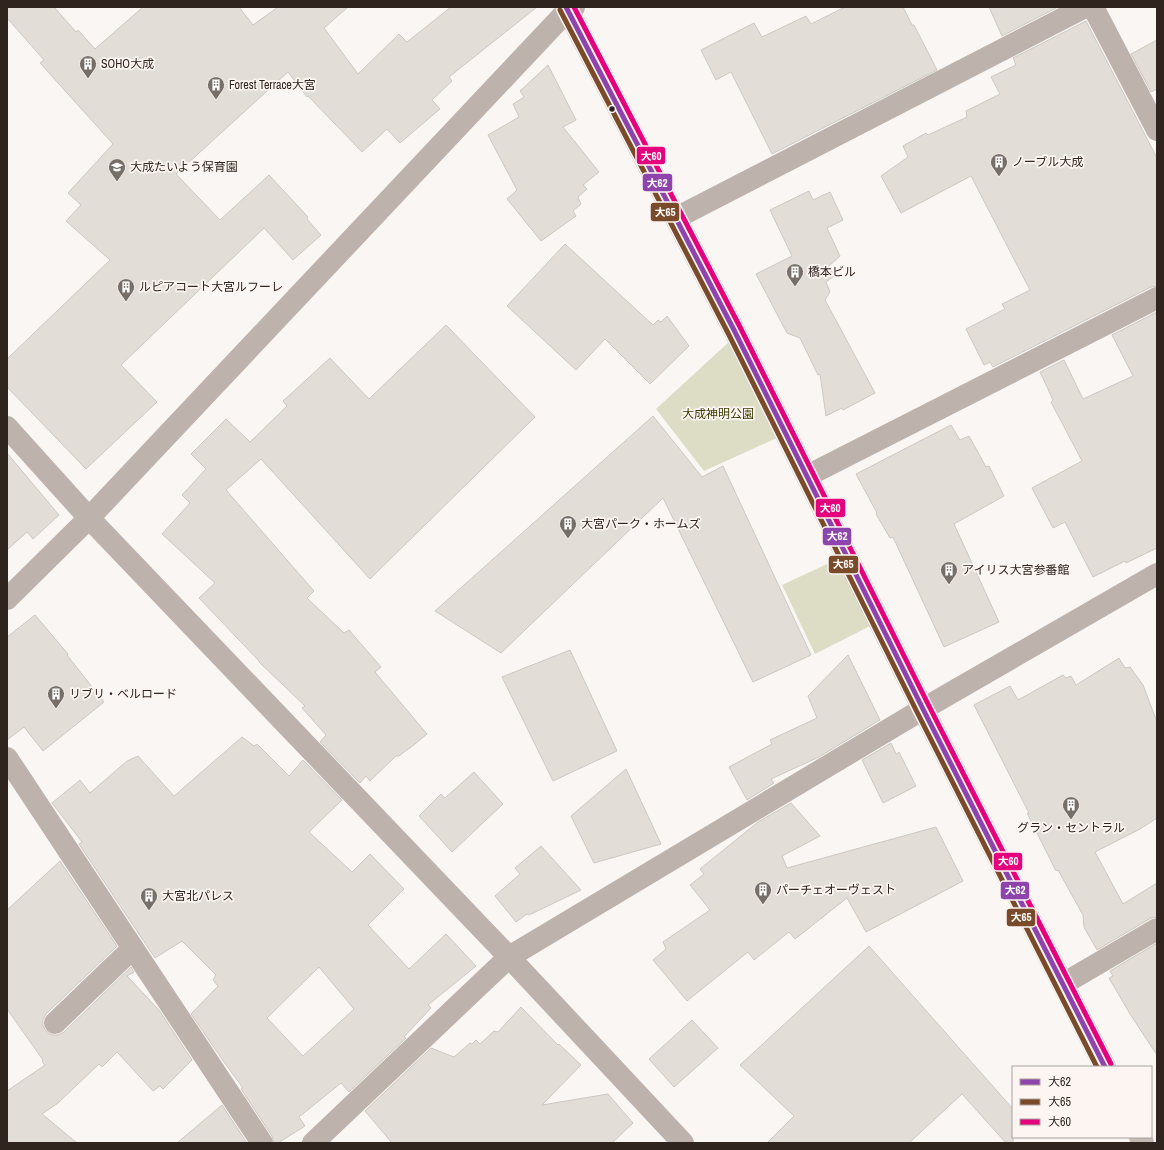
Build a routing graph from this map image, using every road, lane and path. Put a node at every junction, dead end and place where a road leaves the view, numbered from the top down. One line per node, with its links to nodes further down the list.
1 (1085, 7): 5 (street)
2 (1093, 7): 4 (street)
3 (569, 8): 5 (highway); 9 (street)
4 (1157, 130)
5 (676, 218): 8 (highway)
6 (1157, 298): 8 (street)
7 (7, 427): 9 (street)
8 (807, 476): 12 (highway)
9 (89, 518): 11 (street); 16 (street)
10 (1157, 574): 12 (street)
11 (7, 599)
12 (923, 709): 16 (street); 17 (highway)
13 (7, 758): 15 (street)
14 (1157, 929): 17 (street)
15 (133, 948): 18 (street); 20 (street)
16 (509, 957): 21 (street); 22 (street)
17 (1063, 984): 19 (highway)
18 (55, 1023)
19 (1104, 1066)
20 (262, 1143)
21 (314, 1143)
22 (682, 1143)

